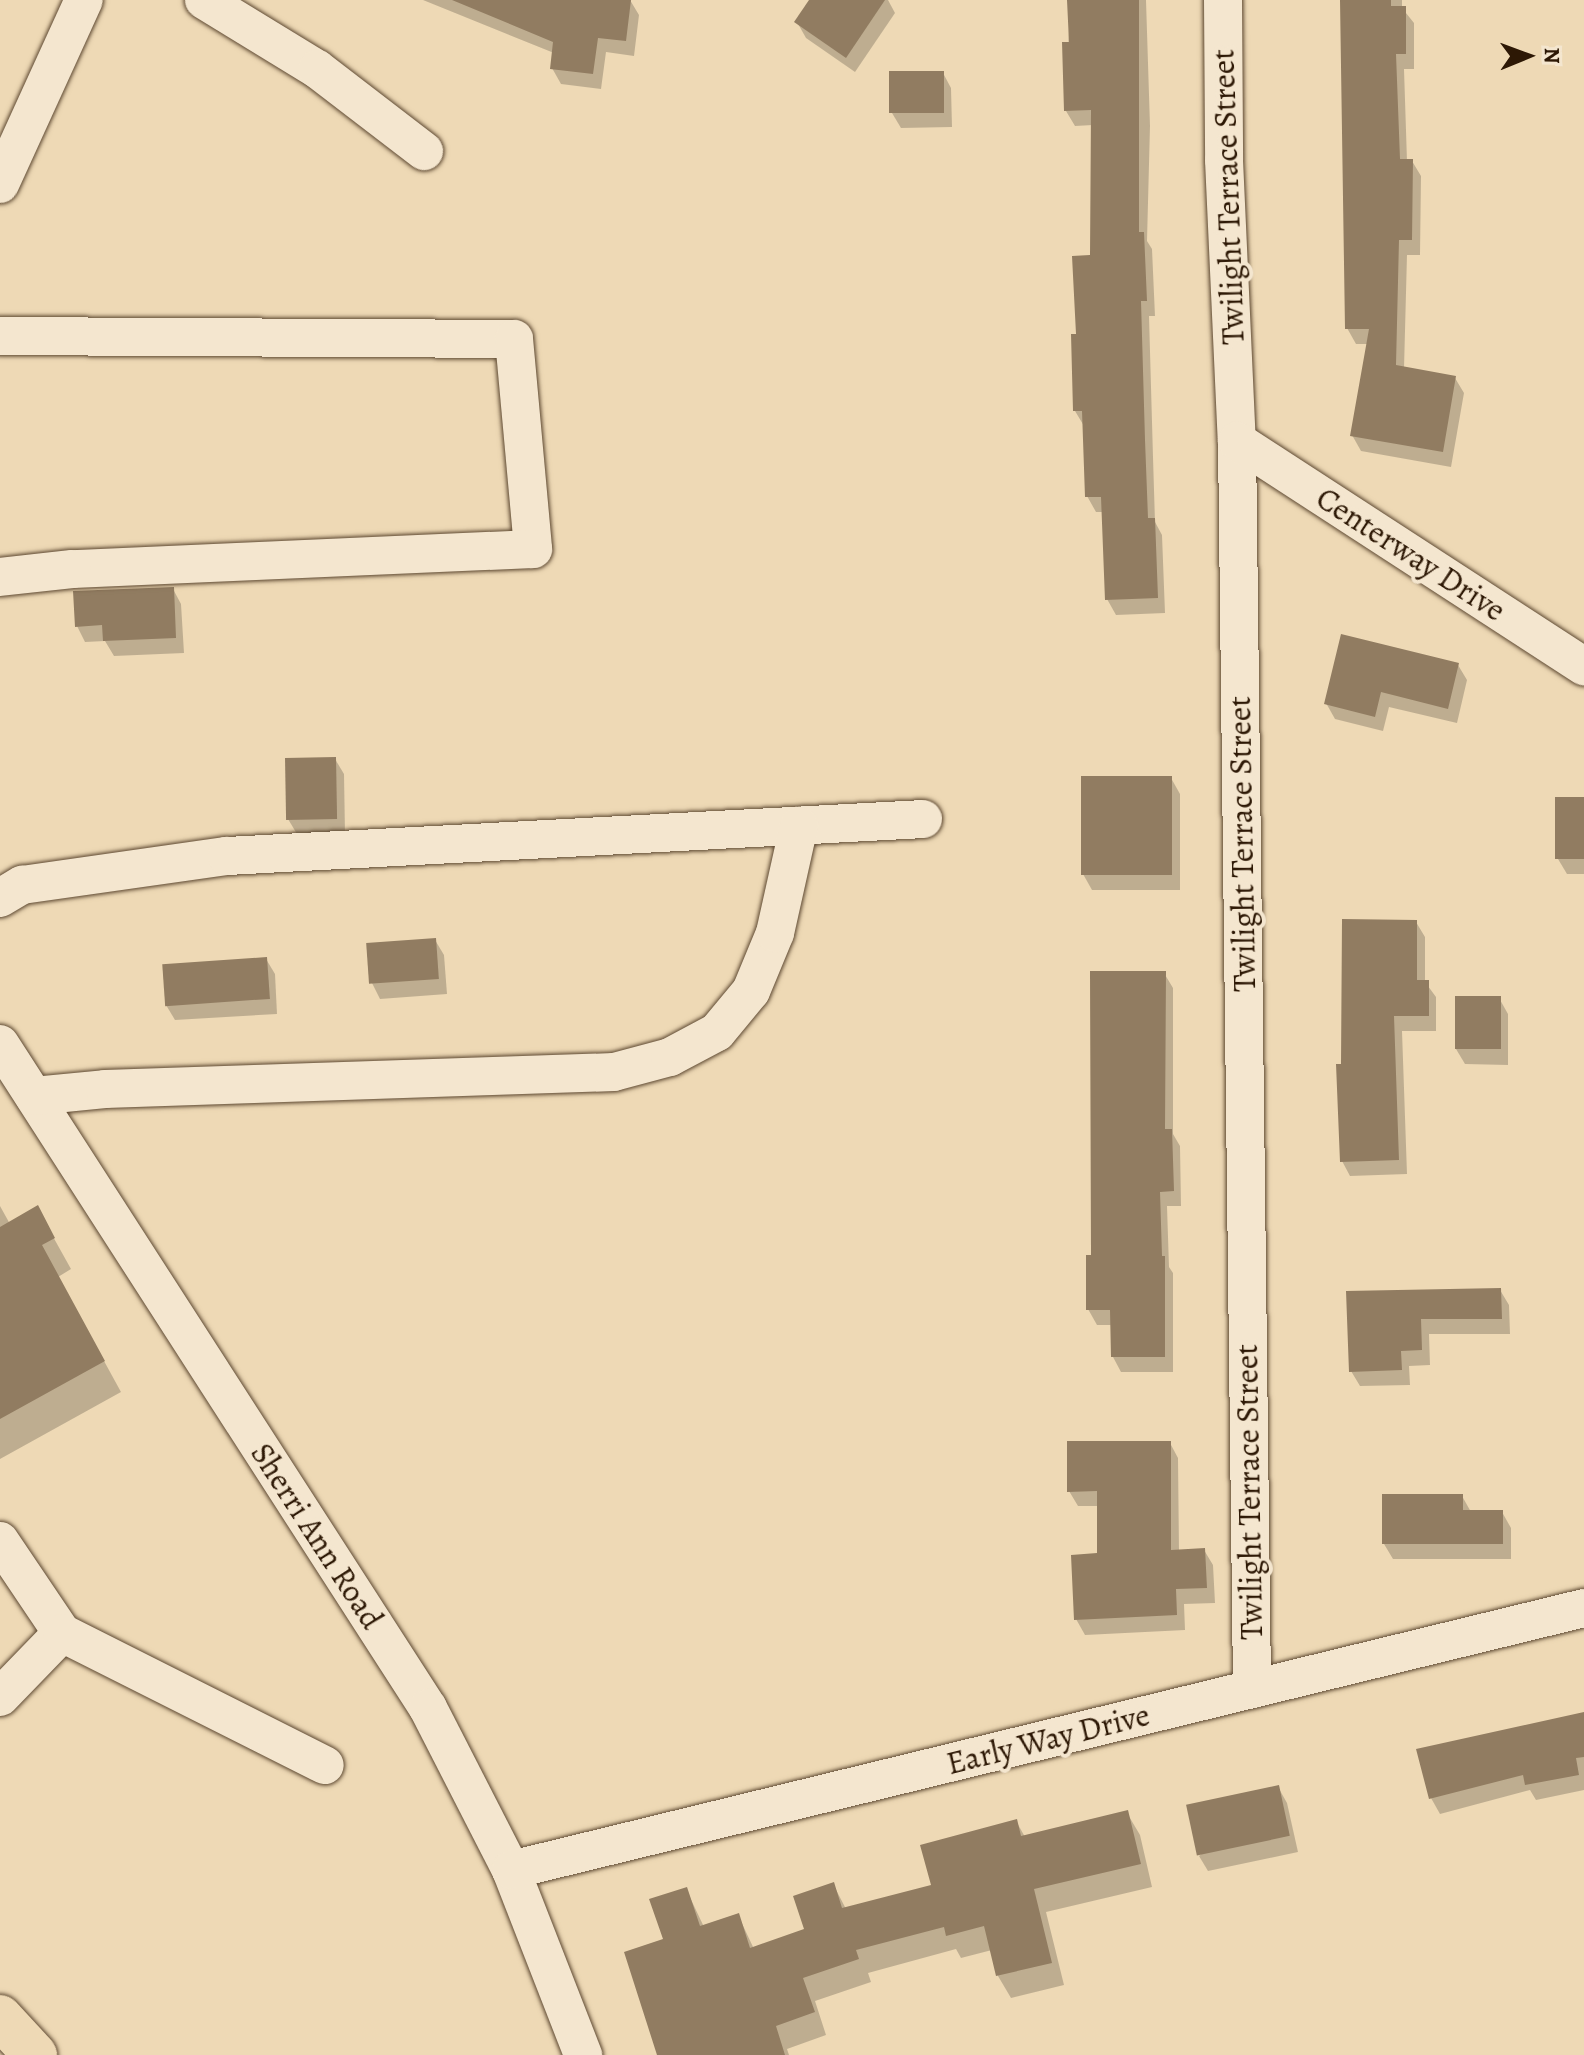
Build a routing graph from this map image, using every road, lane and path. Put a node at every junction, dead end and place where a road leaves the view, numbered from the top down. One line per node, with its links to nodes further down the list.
1 (84, 0): 5 (street)
2 (204, 0): 4 (street)
3 (1223, 0): 7 (street, Twilight Terrace Street)
4 (424, 151)
5 (0, 184)
6 (0, 336): 8 (street)
7 (1237, 441): 9 (street, Centerway Drive); 18 (street, Twilight Terrace Street)
8 (0, 577)
9 (1584, 666)
10 (923, 819): 11 (street)
11 (799, 826): 12 (street); 14 (street)
12 (0, 898)
13 (0, 1044): 14 (street, Sherri Ann Road)
14 (34, 1096): 21 (street, Sherri Ann Road)
15 (0, 1541): 17 (street)
16 (1584, 1608): 18 (street, Early Way Drive)
17 (62, 1633): 19 (street); 20 (street)
18 (1252, 1689): 21 (street, Early Way Drive)
19 (0, 1697)
20 (325, 1765)
21 (511, 1870): 24 (street, Sherri Ann Road)
22 (0, 2017): 23 (main road)
23 (35, 2055)
24 (583, 2055)

